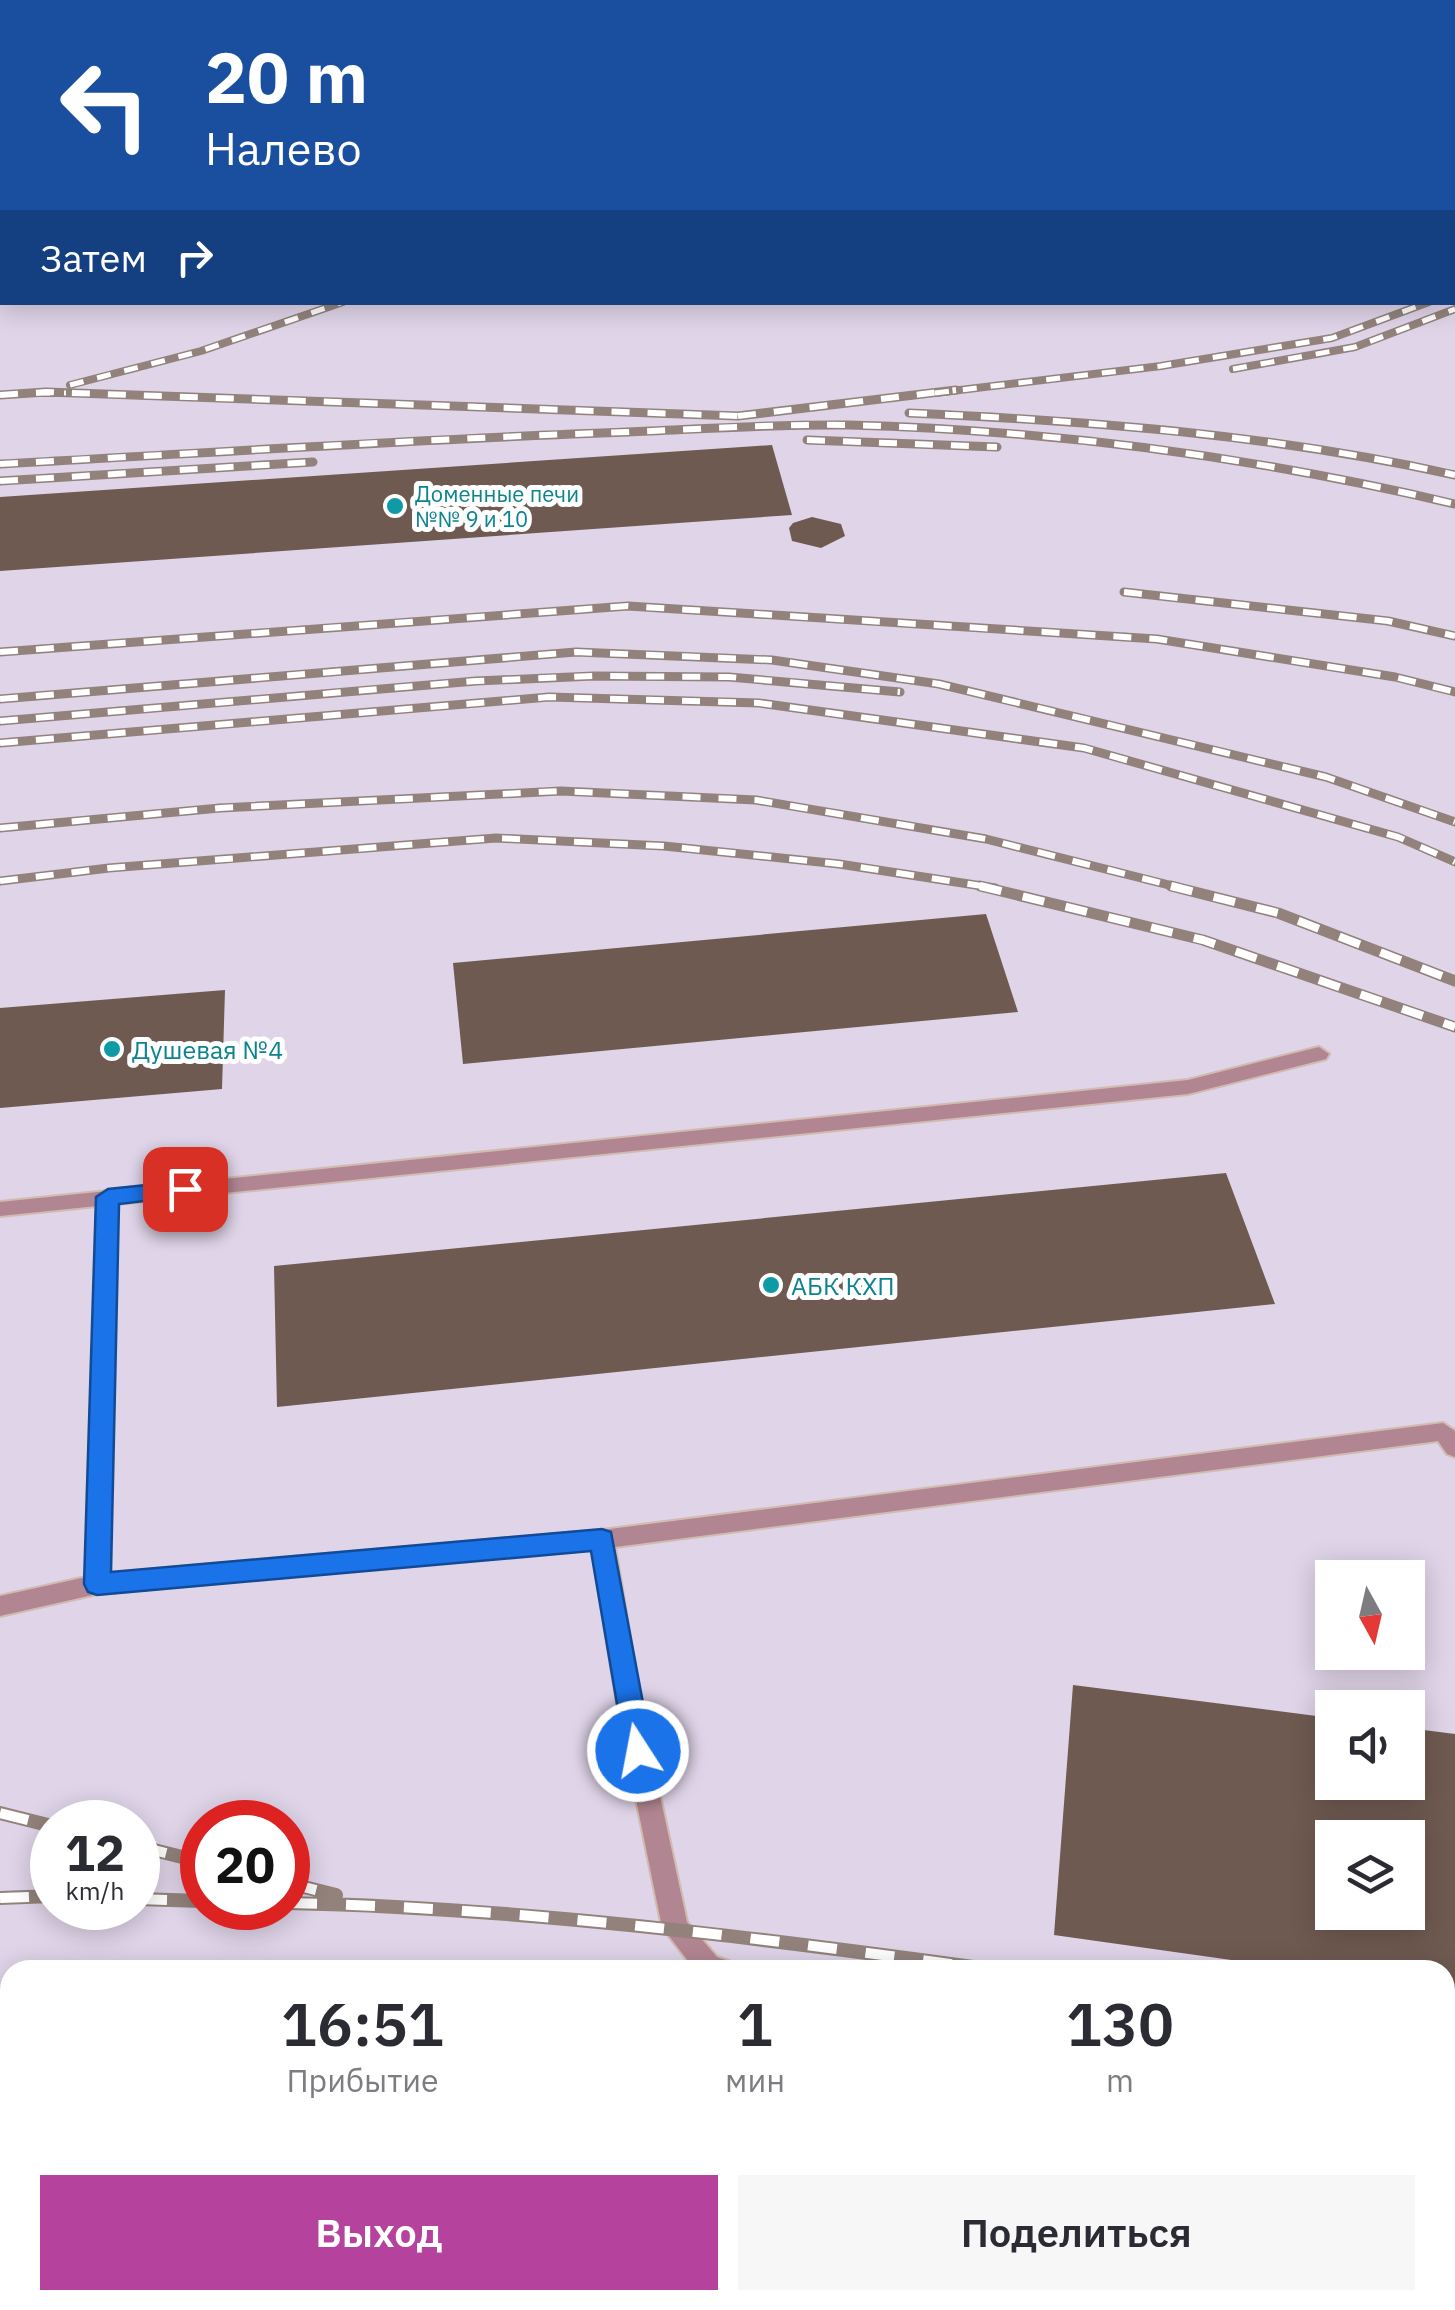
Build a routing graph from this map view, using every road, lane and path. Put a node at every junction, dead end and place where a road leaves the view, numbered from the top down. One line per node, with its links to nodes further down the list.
1 (1320, 1054): 2 (lane)
2 (108, 1197): 3 (lane); 6 (lane)
3 (0, 1209)
4 (1455, 1448): 5 (lane)
5 (602, 1539): 6 (lane); 8 (lane)
6 (97, 1584): 7 (lane)
7 (0, 1606)
8 (703, 1960)

